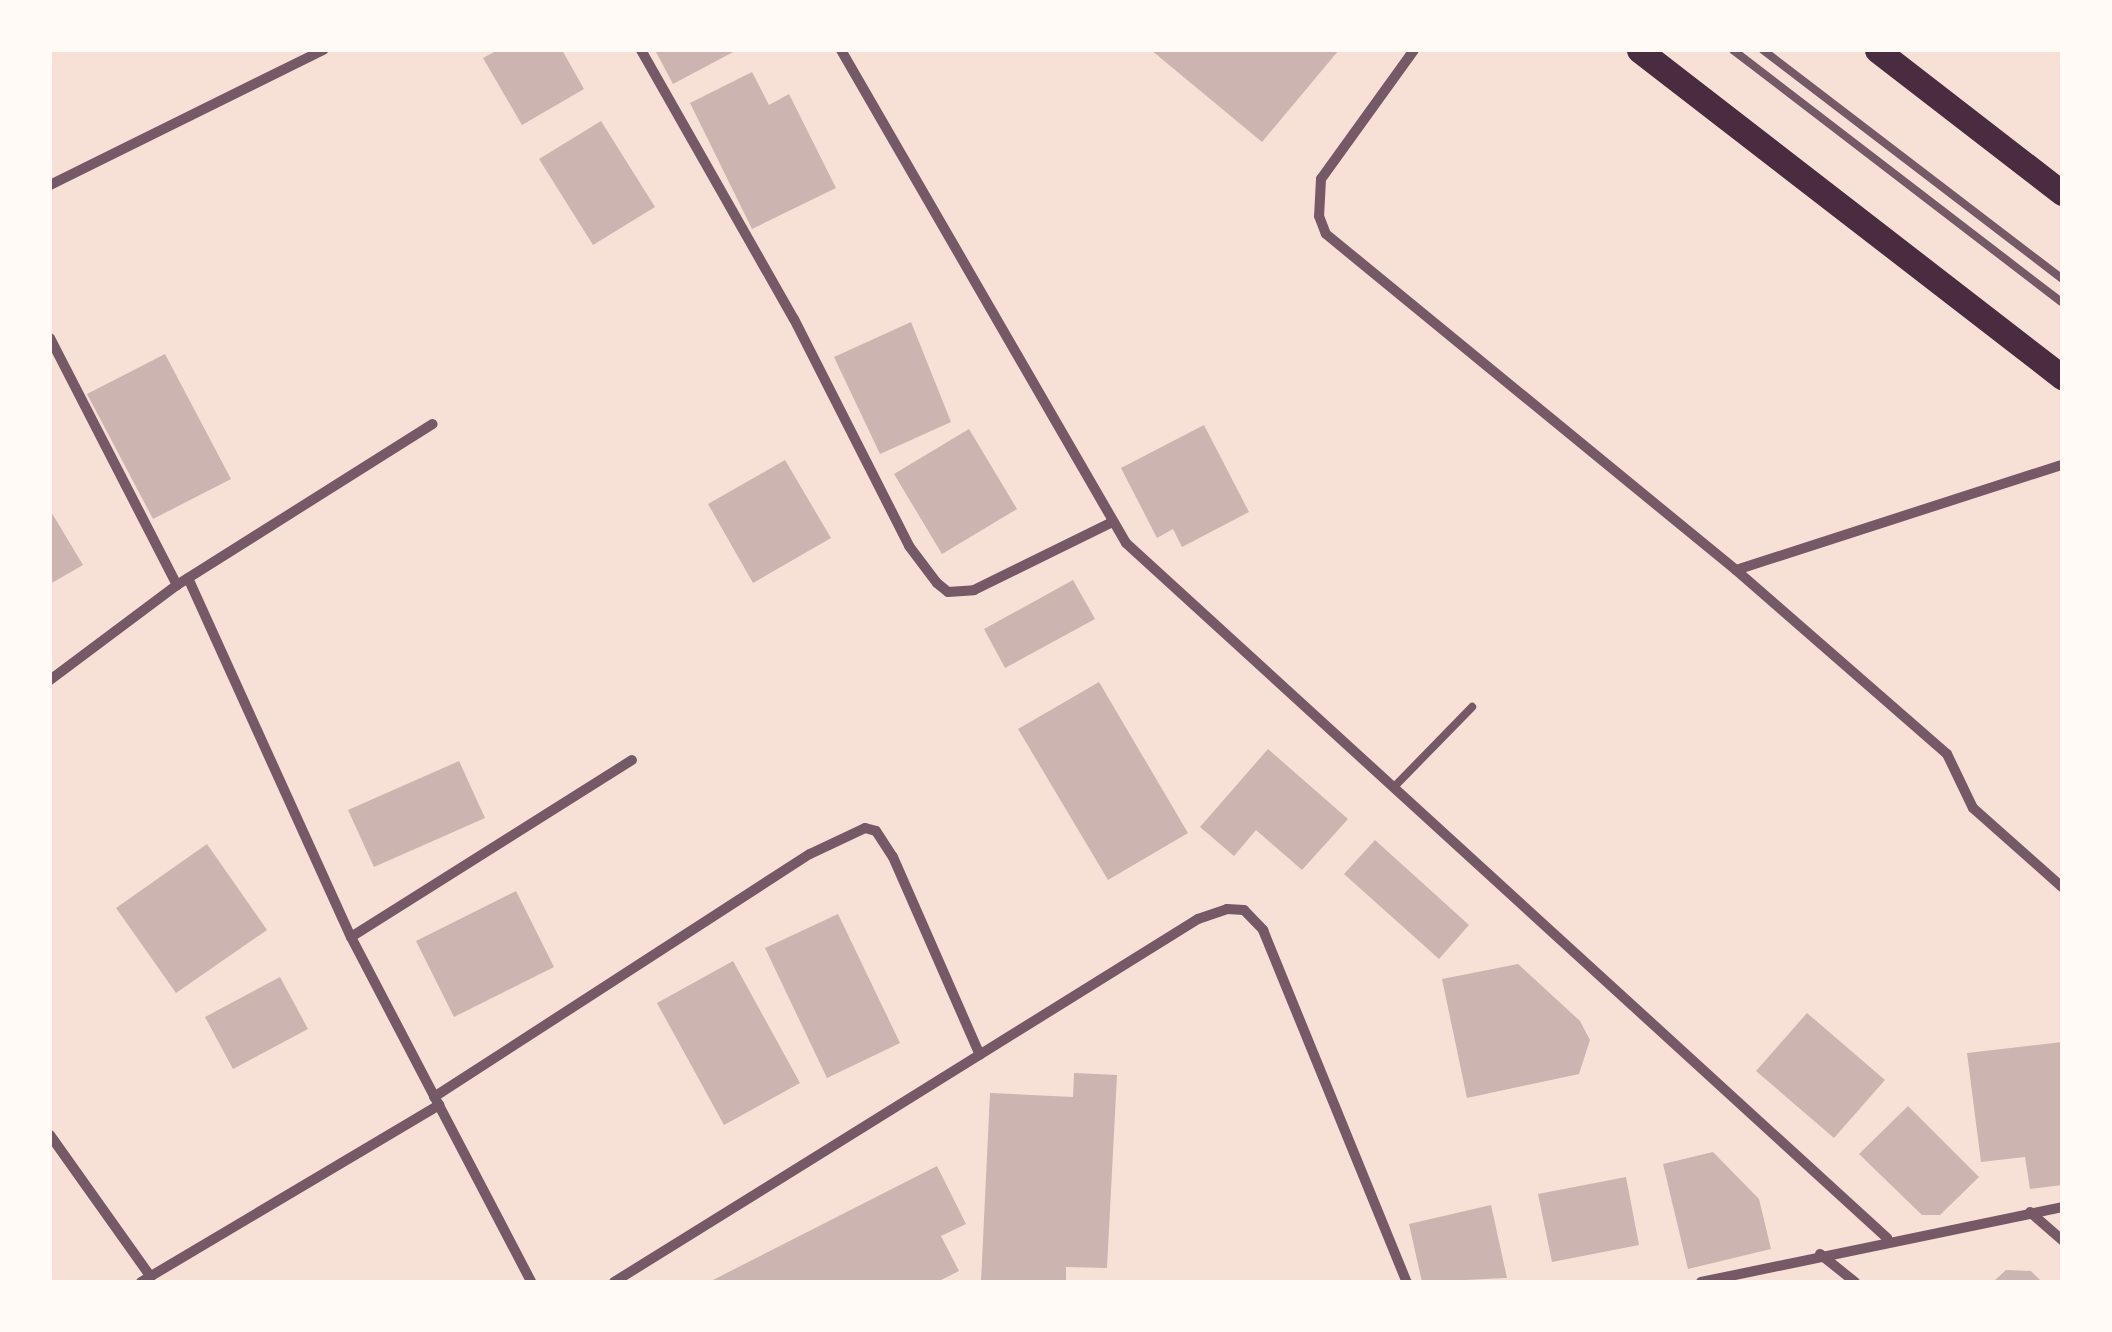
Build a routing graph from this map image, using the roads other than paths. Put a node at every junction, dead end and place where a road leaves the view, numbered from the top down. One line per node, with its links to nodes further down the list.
1 (323, 50): 9 (street)
2 (640, 50): 17 (street)
3 (841, 50): 17 (street)
4 (1414, 50): 18 (street)
5 (1639, 50): 14 (main road)
6 (1733, 50): 12 (lane)
7 (1763, 50): 11 (lane)
8 (1878, 50): 10 (main road)
9 (50, 185)
10 (2062, 193)
11 (2062, 279)
12 (2062, 302)
13 (50, 338): 19 (street)
14 (2062, 377)
15 (433, 424): 19 (street)
16 (2062, 465): 18 (street)
17 (1110, 522): 23 (street)
18 (1736, 570): 24 (street)
19 (182, 582): 20 (street); 25 (street)
20 (50, 680)
21 (1472, 707): 23 (lane)
22 (632, 760): 25 (street)
23 (1394, 786): 31 (street)
24 (2062, 888)
25 (350, 937): 27 (street)
26 (980, 1055): 27 (street); 36 (street); 37 (street)
27 (437, 1101): 34 (street); 35 (street)
28 (50, 1135): 34 (street)
29 (2062, 1206): 30 (street)
30 (2030, 1212): 31 (street); 32 (street)
31 (1887, 1238): 33 (street)
32 (2062, 1240)
33 (1820, 1254): 38 (street); 39 (street)
34 (146, 1279)
35 (531, 1282)
36 (614, 1282)
37 (1406, 1282)
38 (1701, 1282)
39 (1855, 1282)

